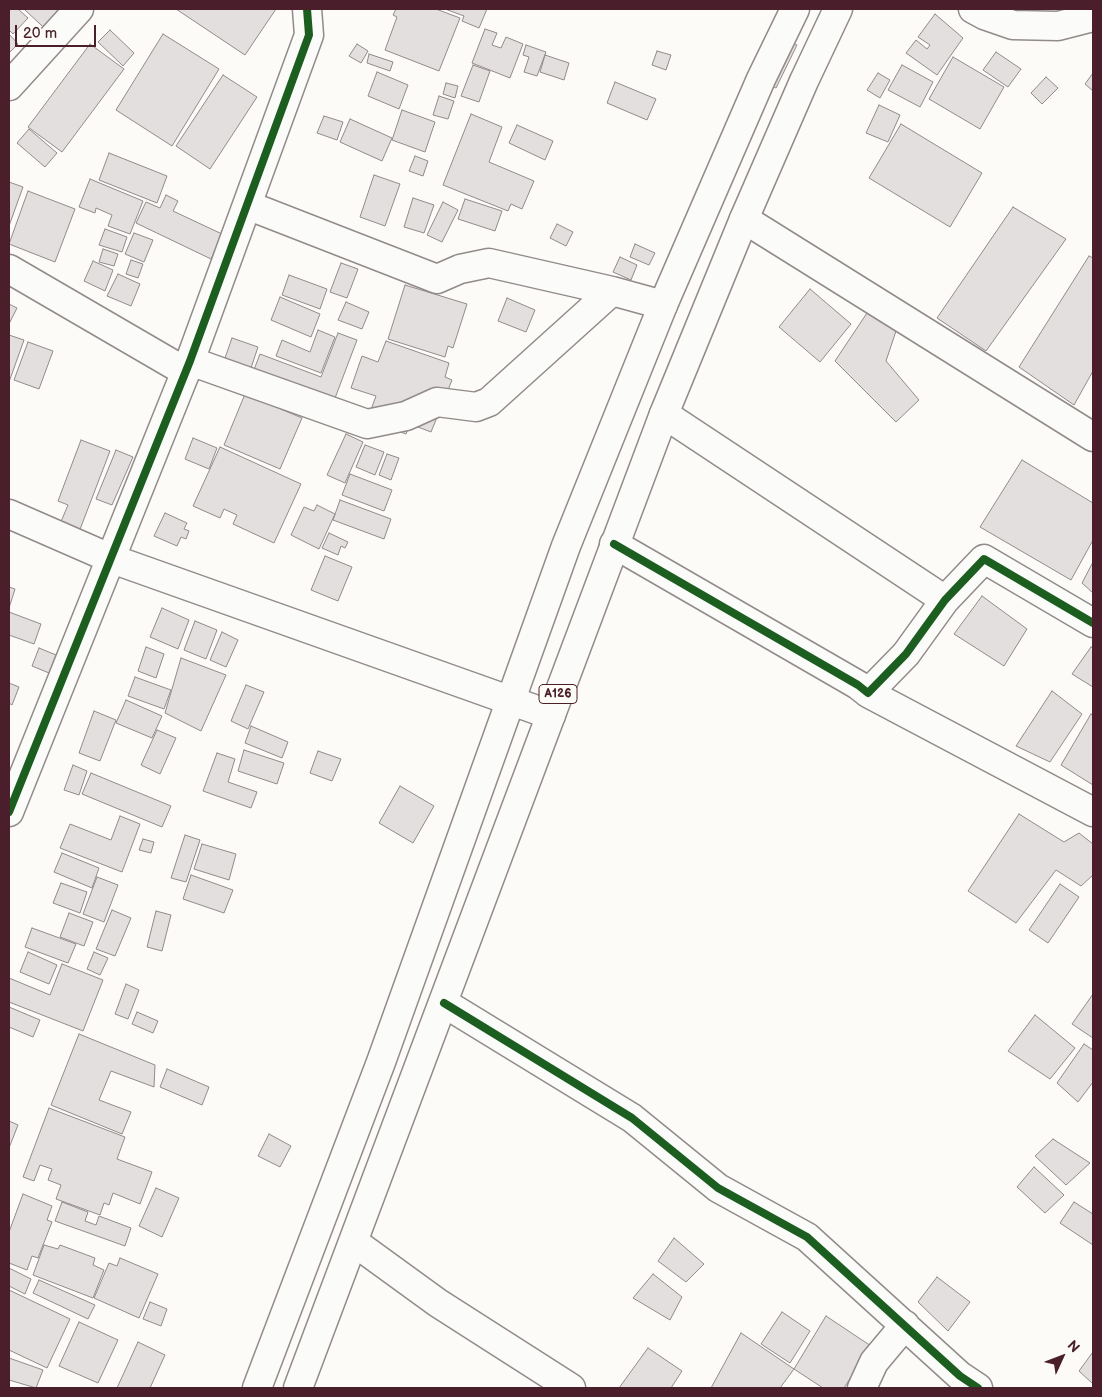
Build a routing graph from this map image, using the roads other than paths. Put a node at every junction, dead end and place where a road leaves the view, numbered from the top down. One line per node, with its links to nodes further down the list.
1 (79, 9): 7 (main road)
2 (307, 9): 8 (main road)
3 (795, 9): 12 (main road)
4 (838, 9): 9 (main road, A126)
5 (973, 9): 6 (main road)
6 (1093, 17)
7 (9, 86)
8 (247, 205): 11 (main road); 13 (main road)
9 (744, 219): 14 (main road, A126); 15 (main road)
10 (9, 269): 13 (main road)
11 (612, 290): 12 (main road); 13 (main road)
12 (663, 305): 22 (main road)
13 (188, 367): 18 (main road)
14 (664, 414): 17 (main road, A126); 19 (main road)
15 (1093, 438)
16 (9, 514): 18 (main road)
17 (614, 544): 21 (main road); 23 (main road, A126)
18 (112, 559): 22 (main road); 24 (main road)
19 (946, 600): 20 (main road); 21 (main road)
20 (1093, 623)
21 (868, 693): 25 (main road)
22 (510, 701): 23 (main road); 29 (main road)
23 (551, 715): 26 (main road, A126)
24 (9, 812)
25 (1093, 812)
26 (444, 1003): 27 (main road, A126); 28 (main road)
27 (354, 1242): 30 (main road, A126); 31 (main road)
28 (905, 1325): 32 (main road); 33 (main road)
29 (257, 1388)
30 (298, 1388)
31 (572, 1388)
32 (862, 1388)
33 (978, 1388)

